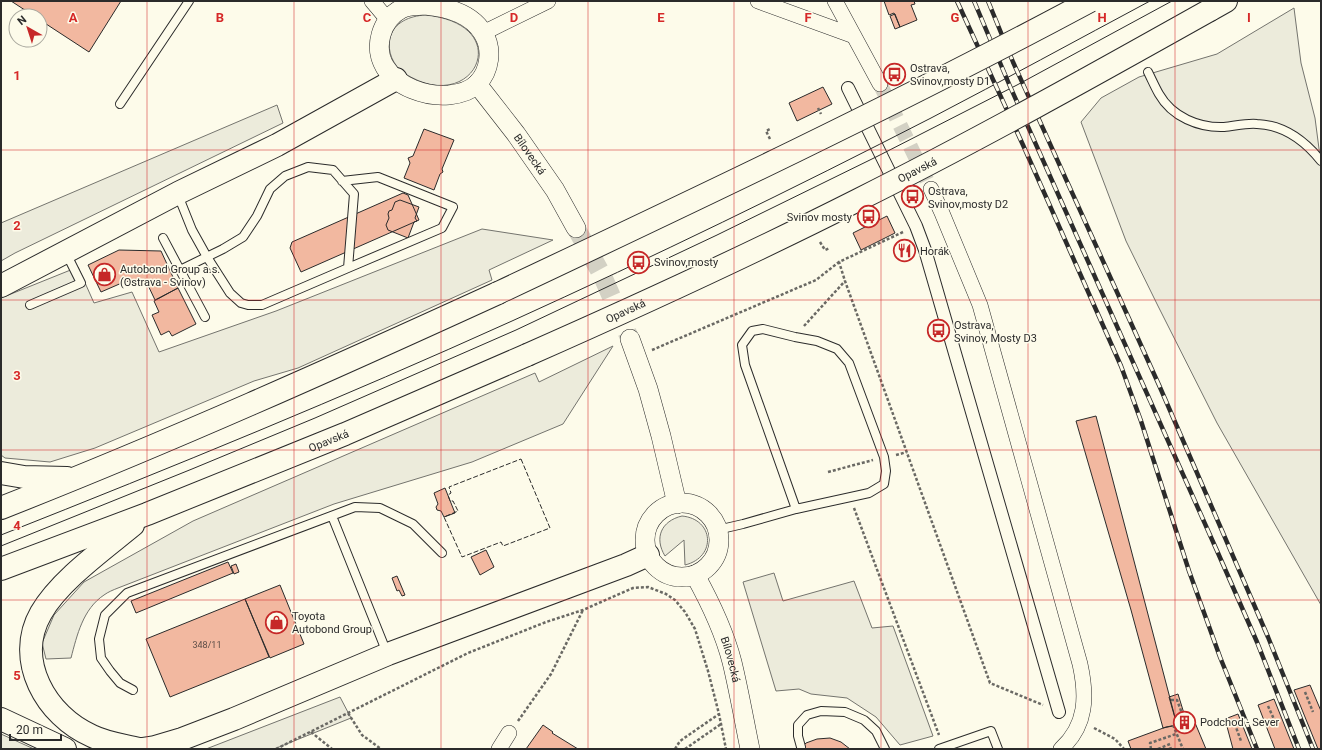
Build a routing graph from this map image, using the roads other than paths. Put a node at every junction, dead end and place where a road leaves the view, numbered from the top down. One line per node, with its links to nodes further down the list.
1 (189, 1): 18 (lane)
2 (372, 1): 10 (street)
3 (548, 1): 11 (street)
4 (758, 1): 12 (street)
5 (835, 1): 12 (street)
6 (1090, 1): 36 (main road, bridge)
7 (428, 3): 9 (street); 10 (street)
8 (1218, 6): 40 (main road, Opavská, bridge)
9 (459, 8): 11 (street)
10 (388, 20): 14 (street)
11 (483, 33): 15 (street)
12 (854, 36): 16 (street)
13 (1148, 72): 19 (lane)
14 (396, 79): 15 (street); 22 (main road)
15 (477, 84): 23 (street, Bílovecká)
16 (880, 84)
17 (848, 88): 49 (street)
18 (120, 104)
19 (1321, 161)
20 (342, 181): 27 (lane); 28 (lane); 28 (lane)
21 (931, 189): 61 (street)
22 (178, 193): 24 (main road); 27 (lane)
23 (576, 228)
24 (103, 232): 26 (main road); 29 (main road)
25 (163, 238): 30 (lane)
26 (66, 252): 31 (main road); 32 (lane)
27 (207, 257): 28 (lane); 30 (lane)
28 (348, 268)
29 (1, 269)
30 (180, 270): 33 (lane)
31 (1, 286)
32 (30, 305)
33 (204, 317)
34 (630, 339): 37 (street)
35 (1, 473): 36 (main road)
36 (78, 478): 38 (main road)
37 (677, 504): 42 (street); 44 (street)
38 (1, 508)
39 (796, 509): 39 (lane); 42 (lane)
40 (147, 514): 45 (main road, Opavská); 55 (main road)
41 (332, 516): 43 (lane); 47 (lane); 48 (lane)
42 (717, 530): 46 (street)
43 (442, 553)
44 (648, 555): 46 (street); 47 (main road)
45 (1, 569)
46 (695, 575): 58 (street, Bílovecká)
47 (388, 654): 56 (main road)
48 (133, 690)
49 (1059, 712)
50 (1, 720): 54 (main road)
51 (509, 733): 57 (street)
52 (802, 747): 59 (lane)
53 (941, 748): 60 (lane)
54 (65, 749)
55 (139, 749)
56 (142, 749)
57 (499, 749)
58 (750, 749)
59 (885, 749)
60 (998, 749)
61 (1061, 749)

